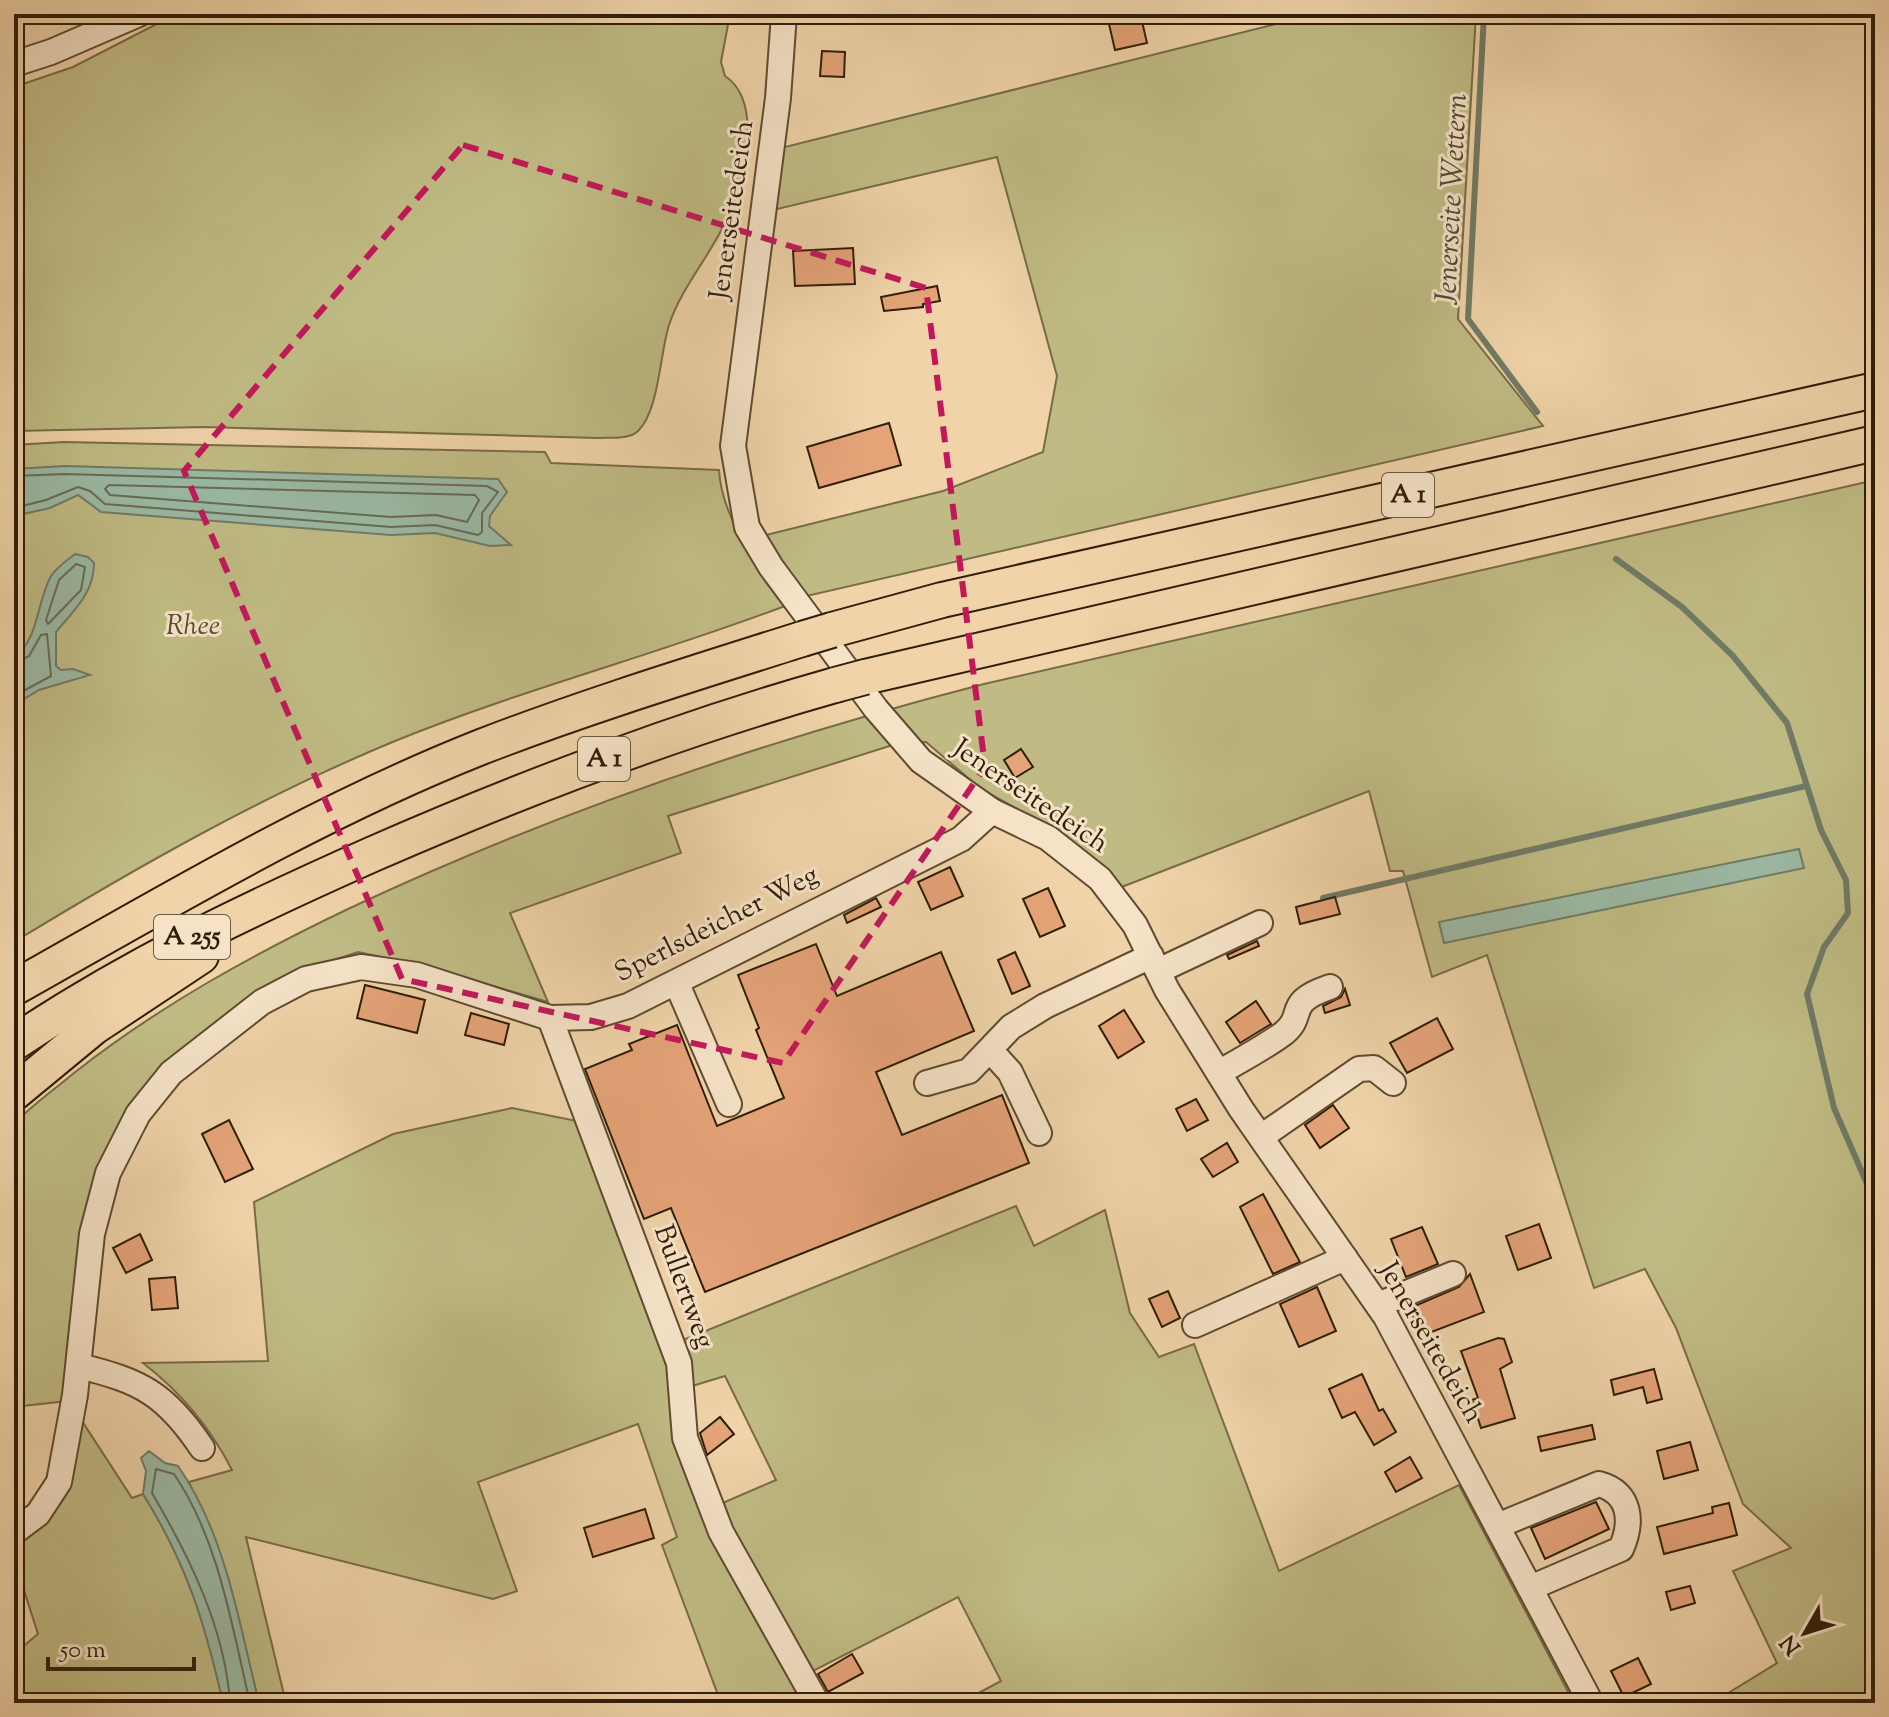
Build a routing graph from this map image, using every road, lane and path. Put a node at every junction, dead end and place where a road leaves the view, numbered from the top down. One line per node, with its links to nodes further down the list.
1 (139, 14): 3 (street)
2 (784, 14): 6 (street, Jenerseitedeich)
3 (14, 64)
4 (1875, 390): 10 (highway, A 1)
5 (1875, 443): 7 (highway, A 1)
6 (992, 811): 9 (street, Jenerseitedeich); 11 (street, Sperlsdeicher Weg)
7 (380, 851): 16 (highway, A 255); 21 (highway, A 1)
8 (1260, 923): 9 (street)
9 (1154, 963): 17 (street); 18 (street, Jenerseitedeich)
10 (49, 968): 13 (highway, A 1); 14 (highway)
11 (677, 984): 15 (street, Sperlsdeicher Weg); 22 (street)
12 (1330, 987): 18 (street)
13 (14, 988)
14 (14, 996)
15 (550, 1018): 29 (street, Sperlsdeicher Weg); 34 (street, Bullertweg)
16 (14, 1043)
17 (991, 1051): 19 (street); 23 (street)
18 (1219, 1073): 24 (street, Jenerseitedeich)
19 (927, 1083)
20 (1393, 1083): 24 (street)
21 (14, 1093)
22 (729, 1104)
23 (1039, 1133)
24 (1261, 1137): 25 (street, Jenerseitedeich)
25 (1345, 1258): 27 (street, Jenerseitedeich); 28 (street)
26 (1453, 1274): 27 (street)
27 (1378, 1305): 31 (street, Jenerseitedeich)
28 (1195, 1325)
29 (79, 1366): 30 (street); 32 (street, Sperlsdeicher Weg)
30 (202, 1448)
31 (1497, 1526): 33 (street, Jenerseitedeich); 33 (street)
32 (14, 1532)
33 (1530, 1588): 35 (street, Jenerseitedeich)
34 (817, 1703)
35 (1591, 1703)

